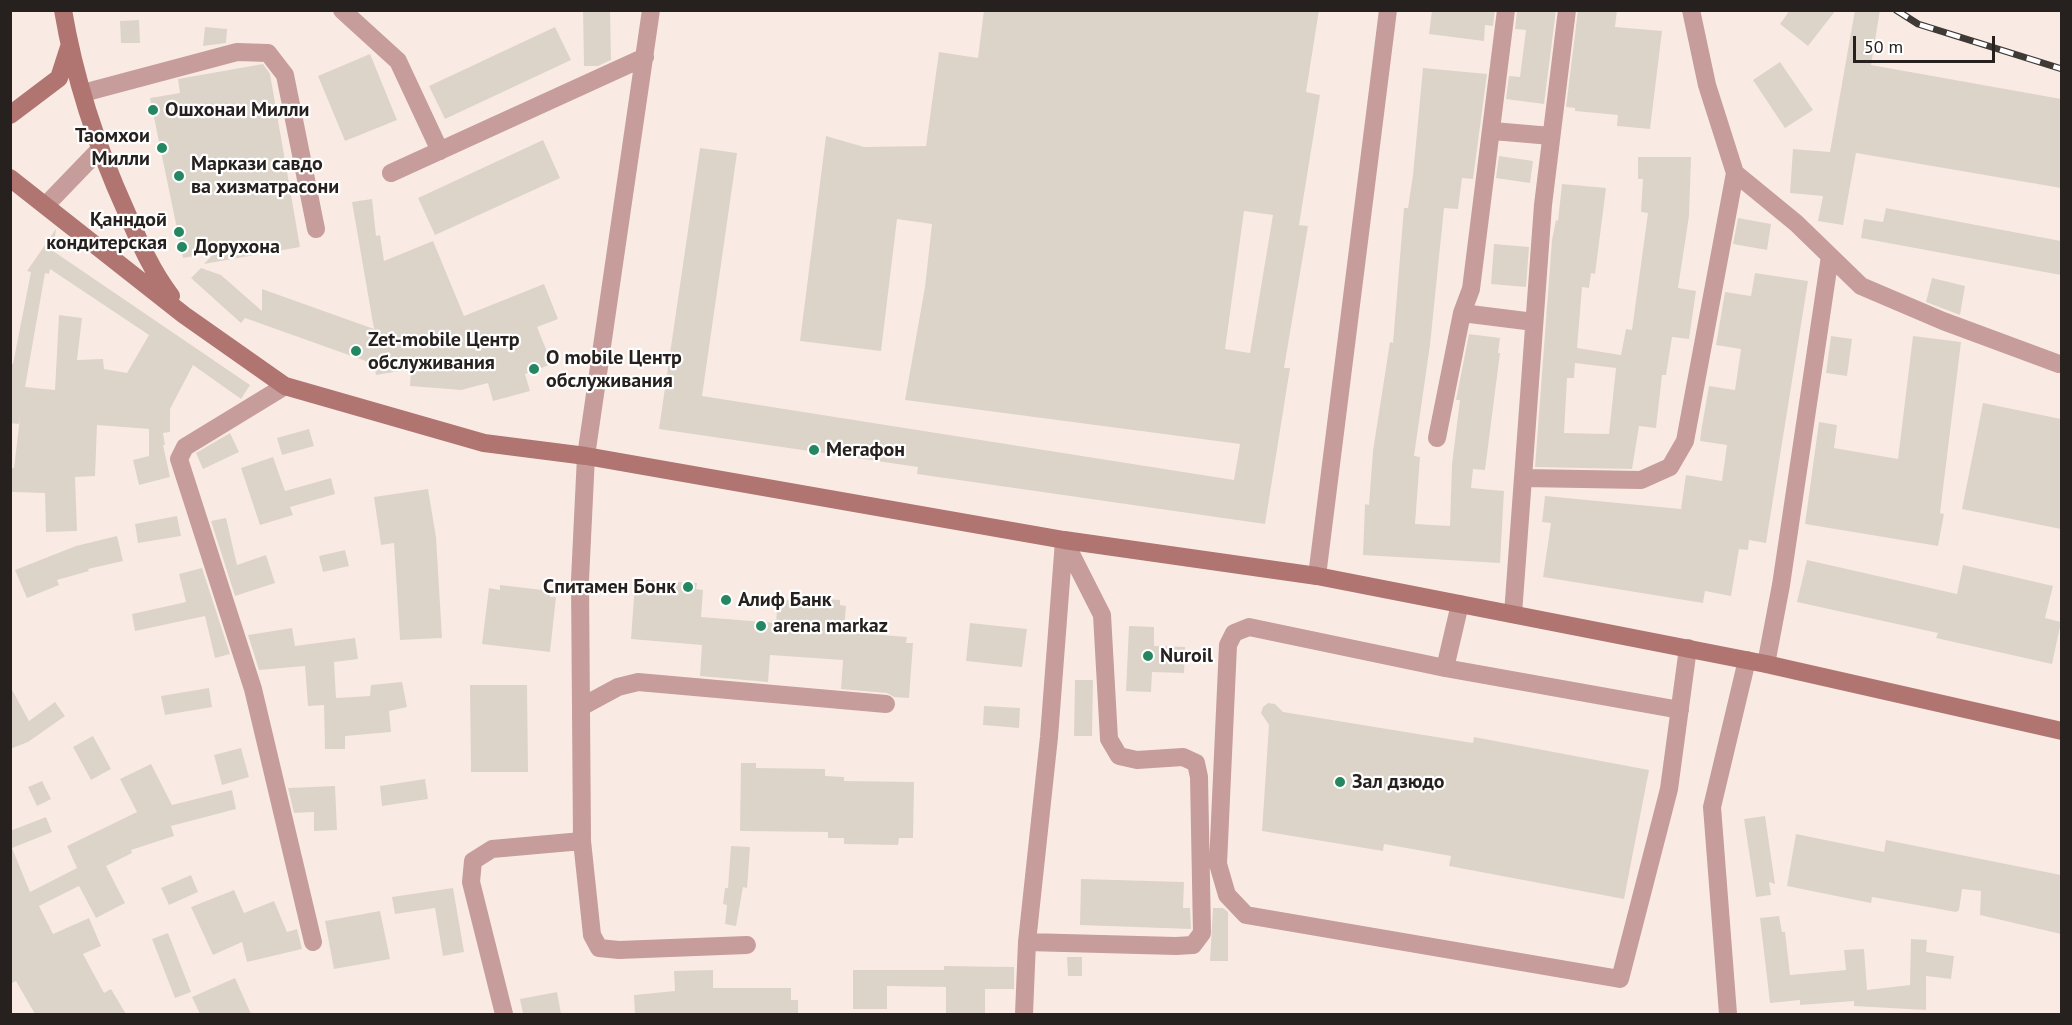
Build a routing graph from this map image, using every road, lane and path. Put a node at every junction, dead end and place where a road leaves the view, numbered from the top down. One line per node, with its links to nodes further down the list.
1 (63, 10): 8 (main road)
2 (342, 10): 15 (street)
3 (651, 10): 9 (street)
4 (1388, 10): 31 (street)
5 (1506, 10): 12 (street)
6 (1567, 10): 13 (street)
7 (1691, 10): 17 (street)
8 (69, 47): 10 (main road); 11 (main road)
9 (645, 57): 15 (street); 28 (street)
10 (82, 93): 14 (main road); 20 (street)
11 (10, 115)
12 (1493, 131): 13 (street); 22 (street)
13 (1551, 136): 24 (street)
14 (99, 150): 19 (street); 23 (main road)
15 (440, 151): 16 (street)
16 (391, 173)
17 (1735, 173): 21 (street); 29 (street)
18 (10, 178): 19 (main road)
19 (46, 204): 23 (main road)
20 (316, 229)
21 (1830, 256): 25 (street); 36 (street)
22 (1462, 313): 24 (street); 27 (street)
23 (184, 315): 26 (main road)
24 (1534, 322): 29 (street)
25 (2059, 364)
26 (285, 386): 28 (main road); 43 (street)
27 (1437, 438)
28 (586, 456): 30 (main road); 39 (street)
29 (1523, 478): 33 (street)
30 (1064, 540): 31 (main road); 44 (street); 44 (street)
31 (1317, 576): 32 (main road)
32 (1460, 604): 33 (main road); 37 (street)
33 (1514, 614): 34 (main road)
34 (1688, 648): 35 (main road); 40 (street)
35 (1747, 660): 36 (main road); 48 (street)
36 (1766, 664): 41 (main road)
37 (1445, 668): 40 (street); 40 (street)
38 (886, 704): 39 (street)
39 (581, 707): 42 (street)
40 (1680, 710)
41 (2061, 731)
42 (582, 842): 45 (street); 46 (street)
43 (313, 942)
44 (1027, 942): 47 (street)
45 (747, 945)
46 (504, 1014)
47 (1024, 1014)
48 (1728, 1014)

